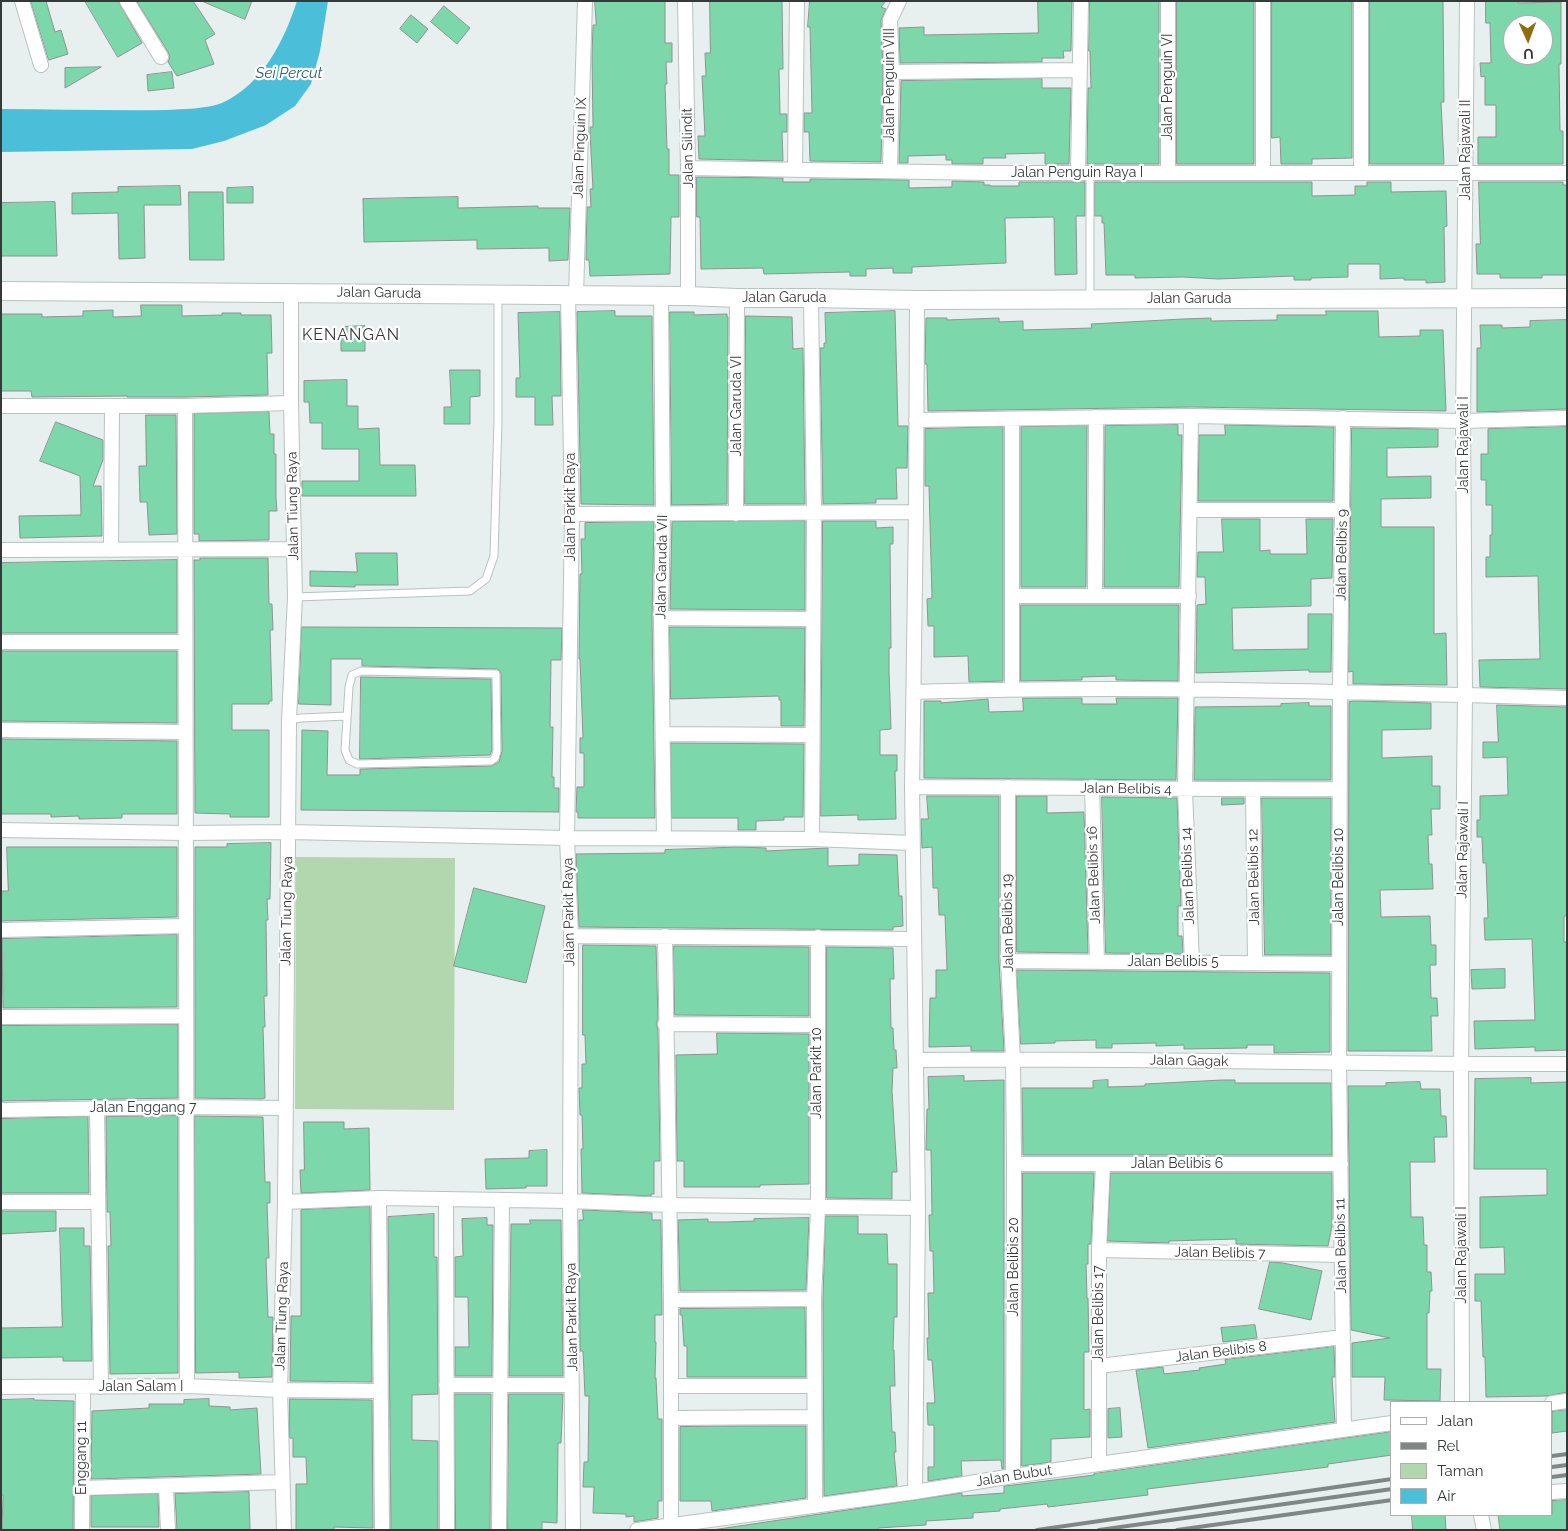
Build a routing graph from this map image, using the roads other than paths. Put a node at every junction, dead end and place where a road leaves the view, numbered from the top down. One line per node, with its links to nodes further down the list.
1 (22, 1): 13 (street)
2 (127, 1): 12 (street)
3 (585, 1): 28 (street, Jalan Pinguin IX)
4 (685, 1): 16 (street, Jalan Silindit)
5 (797, 1): 17 (street)
6 (899, 1): 15 (street, Jalan Penguin VIII)
7 (1081, 1): 14 (street)
8 (1168, 1): 22 (street, Jalan Penguin VI)
9 (1264, 1): 23 (street)
10 (1361, 1): 19 (street)
11 (1467, 1): 20 (street, Jalan Rajawali II)
12 (161, 57)
13 (41, 65)
14 (1080, 70): 15 (street); 21 (street)
15 (892, 72): 18 (street, Jalan Penguin VIII)
16 (688, 168): 17 (street, Jalan Penguin Raya I); 30 (street, Jalan Silindit)
17 (795, 170): 18 (street, Jalan Penguin Raya I)
18 (890, 171): 21 (street, Jalan Penguin Raya I)
19 (1360, 172): 20 (street, Jalan Penguin Raya I); 23 (street, Jalan Penguin Raya I)
20 (1465, 172): 24 (street, Jalan Penguin Raya I); 33 (street, Jalan Rajawali II)
21 (1084, 173): 22 (street, Jalan Penguin Raya I); 35 (lane)
22 (1168, 173): 23 (street, Jalan Penguin Raya I)
23 (1263, 173)
24 (1567, 173)
25 (1, 291): 26 (street, Jalan Garuda)
26 (291, 292): 27 (street, Jalan Garuda); 37 (street, Jalan Tiung Raya)
27 (498, 294): 28 (street, Jalan Garuda); 59 (lane)
28 (572, 295): 29 (street, Jalan Garuda); 52 (street, Jalan Parkit Raya)
29 (661, 296): 30 (street, Jalan Garuda); 54 (street, Jalan Garuda VII)
30 (688, 296): 31 (street, Jalan Garuda)
31 (737, 298): 32 (street, Jalan Garuda); 53 (street, Jalan Garuda VI)
32 (811, 298): 36 (street, Jalan Garuda); 51 (street)
33 (1465, 298): 34 (street, Jalan Garuda); 35 (street, Jalan Garuda); 47 (street, Jalan Rajawali I)
34 (1567, 298)
35 (1090, 299): 36 (street, Jalan Garuda)
36 (917, 300): 46 (street)
37 (291, 403): 40 (street); 55 (street, Jalan Tiung Raya)
38 (1, 406): 39 (street)
39 (112, 406): 40 (street); 57 (street)
40 (185, 406): 58 (street)
41 (1191, 416): 42 (street); 43 (street); 48 (street, Jalan Belibis 14)
42 (1096, 417): 45 (street); 61 (street)
43 (1343, 418): 47 (street); 49 (street, Jalan Belibis 9)
44 (1567, 418): 47 (street)
45 (1012, 419): 46 (street); 60 (street)
46 (916, 420): 50 (street)
47 (1464, 421): 71 (street, Jalan Rajawali I)
48 (1190, 510): 49 (street); 62 (street, Jalan Belibis 14)
49 (1342, 510): 70 (street, Jalan Belibis 9)
50 (916, 512): 51 (street); 69 (street)
51 (814, 513): 53 (street); 64 (street)
52 (572, 514): 54 (street); 88 (street, Jalan Parkit Raya)
53 (736, 514): 54 (street)
54 (663, 515): 63 (street, Jalan Garuda VII)
55 (294, 549): 58 (street); 59 (street, Jalan Tiung Raya)
56 (1, 550): 57 (street)
57 (111, 550): 58 (street)
58 (184, 550): 66 (street)
59 (295, 596): 74 (street, Jalan Tiung Raya)
60 (1012, 596): 61 (street); 67 (street)
61 (1095, 596): 62 (street)
62 (1189, 596): 68 (street, Jalan Belibis 14)
63 (661, 618): 64 (street); 77 (street, Jalan Garuda VII)
64 (812, 619): 78 (street)
65 (1, 642): 66 (street)
66 (185, 642): 76 (street)
67 (1012, 689): 68 (street); 69 (street)
68 (1188, 690): 70 (street); 83 (street, Jalan Belibis 14)
69 (914, 692): 79 (street)
70 (1340, 692): 71 (street); 82 (street, Jalan Belibis 10)
71 (1465, 695): 72 (street); 110 (street, Jalan Rajawali I)
72 (1567, 698)
73 (347, 716): 73 (lane); 74 (lane)
74 (289, 720): 86 (street, Jalan Tiung Raya)
75 (1, 730): 76 (street)
76 (184, 732): 87 (street)
77 (662, 734): 78 (street); 89 (street, Jalan Garuda VII)
78 (812, 735): 90 (street)
79 (912, 787): 80 (street, Jalan Belibis 4); 91 (street)
80 (1008, 787): 81 (street, Jalan Belibis 4); 98 (street, Jalan Belibis 19)
81 (1092, 787): 83 (street, Jalan Belibis 4); 99 (street, Jalan Belibis 16)
82 (1340, 789): 84 (street, Jalan Belibis 4); 102 (street, Jalan Belibis 10)
83 (1185, 790): 84 (street, Jalan Belibis 4); 100 (street, Jalan Belibis 14)
84 (1253, 790): 101 (street, Jalan Belibis 12)
85 (1, 830): 87 (street)
86 (288, 832): 87 (street); 88 (street); 114 (street, Jalan Tiung Raya)
87 (185, 833): 92 (street)
88 (567, 838): 89 (street); 94 (street, Jalan Parkit Raya)
89 (664, 838): 90 (street)
90 (812, 838): 91 (street)
91 (912, 843): 97 (street)
92 (185, 926): 93 (street); 103 (street)
93 (1, 930)
94 (571, 936): 95 (street); 122 (street, Jalan Parkit Raya)
95 (665, 936): 96 (street); 105 (street)
96 (818, 937): 97 (street); 106 (street, Jalan Parkit 10)
97 (914, 939): 108 (street)
98 (1008, 961): 99 (street, Jalan Belibis 5); 107 (street, Jalan Belibis 19)
99 (1097, 962): 100 (street, Jalan Belibis 5)
100 (1192, 963): 101 (street, Jalan Belibis 5)
101 (1255, 963): 102 (street, Jalan Belibis 5)
102 (1339, 964): 109 (street, Jalan Belibis 10)
103 (185, 1016): 104 (street); 112 (street)
104 (1, 1017)
105 (665, 1024): 106 (street); 126 (street)
106 (817, 1025): 127 (street, Jalan Parkit 10)
107 (1013, 1059): 108 (street, Jalan Gagak); 109 (street, Jalan Gagak); 116 (street, Jalan Belibis 20)
108 (917, 1060): 128 (street)
109 (1339, 1062): 110 (street, Jalan Gagak); 118 (street, Jalan Belibis 11)
110 (1461, 1064): 111 (street, Jalan Gagak); 146 (street, Jalan Rajawali I)
111 (1567, 1064)
112 (186, 1107): 113 (street, Jalan Enggang 7); 114 (street, Jalan Enggang 7); 137 (street)
113 (97, 1108): 115 (street, Jalan Enggang 7); 124 (street)
114 (285, 1108): 125 (street, Jalan Tiung Raya)
115 (1, 1110)
116 (1014, 1164): 117 (street, Jalan Belibis 6); 154 (street, Jalan Belibis 20)
117 (1103, 1164): 118 (street, Jalan Belibis 6); 129 (street, Jalan Belibis 17)
118 (1341, 1164): 130 (street, Jalan Belibis 11)
119 (379, 1198): 120 (street); 125 (street); 145 (street)
120 (446, 1199): 121 (street); 135 (street)
121 (502, 1200): 122 (street); 138 (street)
122 (570, 1201): 126 (street); 136 (street, Jalan Parkit Raya)
123 (1, 1202): 124 (street)
124 (98, 1202): 143 (street)
125 (285, 1202): 144 (street, Jalan Tiung Raya)
126 (669, 1205): 127 (street); 132 (street)
127 (818, 1208): 128 (street); 131 (street, Jalan Parkit 10)
128 (918, 1208): 159 (street)
129 (1099, 1250): 130 (street, Jalan Belibis 7); 134 (street, Jalan Belibis 17)
130 (1340, 1255): 133 (street, Jalan Belibis 11)
131 (814, 1299): 132 (street); 140 (street, Jalan Parkit 10)
132 (671, 1300): 139 (street)
133 (1343, 1337): 134 (street, Jalan Belibis 8); 152 (street, Jalan Belibis 11)
134 (1100, 1366): 153 (street, Jalan Belibis 17)
135 (446, 1385): 138 (street); 168 (street)
136 (572, 1385): 138 (street); 170 (street, Jalan Parkit Raya)
137 (187, 1386): 143 (street, Jalan Salam I); 144 (street, Jalan Salam I)
138 (500, 1386): 169 (street)
139 (671, 1386): 140 (street); 150 (street)
140 (814, 1386): 149 (street, Jalan Parkit 10)
141 (1, 1387): 142 (street, Jalan Salam I)
142 (82, 1387): 143 (street, Jalan Salam I); 157 (street, Enggang 11)
143 (101, 1387)
144 (280, 1390): 145 (street, Jalan Salam I); 155 (street, Jalan Tiung Raya)
145 (380, 1391): 167 (street)
146 (1462, 1401)
147 (1567, 1401): 148 (street)
148 (1553, 1403)
149 (814, 1417): 150 (street); 161 (street, Jalan Parkit 10)
150 (671, 1418): 163 (street)
151 (1390, 1423): 152 (street, Jalan Bubut)
152 (1344, 1430): 153 (street, Jalan Bubut)
153 (1100, 1464): 154 (street, Jalan Bubut)
154 (1013, 1476): 159 (street, Jalan Bubut)
155 (282, 1482): 156 (street); 166 (street, Jalan Tiung Raya)
156 (166, 1486): 157 (street); 165 (street)
157 (82, 1488): 164 (street, Enggang 11)
158 (1567, 1491): 160 (street)
159 (914, 1492): 161 (street, Jalan Bubut)
160 (1553, 1492)
161 (815, 1506): 163 (street, Jalan Bubut)
162 (1481, 1516): 172 (street)
163 (671, 1525): 171 (street, Jalan Bubut)
164 (82, 1530)
165 (168, 1530)
166 (284, 1530)
167 (382, 1530)
168 (447, 1530)
169 (499, 1530)
170 (573, 1530)
171 (637, 1530)
172 (1484, 1530)

